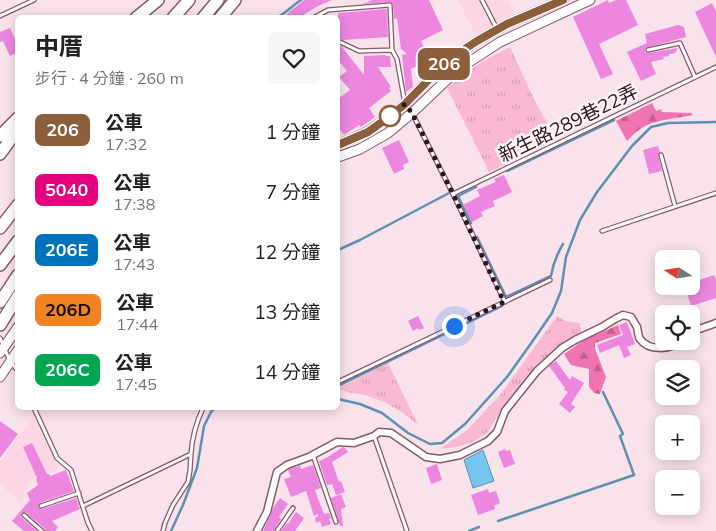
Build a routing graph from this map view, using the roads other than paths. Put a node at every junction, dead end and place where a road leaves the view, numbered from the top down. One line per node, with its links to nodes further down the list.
1 (34, 0): 14 (lane)
2 (158, 0): 9 (highway)
3 (189, 0): 10 (highway)
4 (218, 0): 11 (highway)
5 (235, 0): 12 (highway)
6 (482, 0): 15 (lane)
7 (563, 0): 15 (main road)
8 (590, 0): 22 (main road)
9 (140, 15)
10 (175, 15)
11 (206, 15)
12 (222, 15)
13 (319, 15): 17 (lane)
14 (0, 16)
15 (497, 30): 21 (main road)
16 (340, 42): 17 (lane)
17 (392, 50): 21 (lane)
18 (648, 50): 20 (lane)
19 (716, 67): 20 (lane, 新生路289巷22弄)
20 (695, 77): 31 (lane, 新生路289巷22弄)
21 (405, 104): 22 (lane); 26 (main road)
22 (412, 113): 29 (main road); 31 (lane)
23 (15, 121): 25 (highway)
24 (15, 133): 27 (highway)
25 (0, 136)
26 (340, 144)
27 (0, 154)
28 (661, 155): 32 (lane)
29 (340, 156)
30 (716, 193): 32 (lane)
31 (453, 194): 42 (lane)
32 (674, 206): 35 (lane)
33 (15, 209): 34 (highway)
34 (0, 228)
35 (602, 231)
36 (15, 245): 37 (highway)
37 (0, 265)
38 (15, 280): 41 (highway)
39 (550, 280): 42 (lane)
40 (15, 301): 44 (highway)
41 (0, 302)
42 (504, 302): 54 (lane)
43 (716, 323): 45 (street)
44 (0, 324)
45 (700, 329)
46 (15, 331): 49 (main road)
47 (0, 338): 49 (lane)
48 (655, 347): 57 (street)
49 (2, 350): 51 (lane)
50 (15, 354): 51 (main road)
51 (10, 361): 52 (lane); 53 (main road)
52 (15, 367)
53 (0, 377)
54 (340, 381)
55 (35, 410): 60 (lane)
56 (202, 410): 58 (lane)
57 (374, 436): 59 (street); 71 (lane)
58 (191, 454): 62 (lane); 68 (lane)
59 (313, 455): 65 (lane); 69 (street)
60 (79, 493): 61 (lane); 62 (lane)
61 (41, 506)
62 (83, 506): 67 (lane)
63 (294, 508): 70 (lane)
64 (24, 515): 66 (lane)
65 (336, 522)
66 (42, 531)
67 (92, 531)
68 (162, 531)
69 (257, 531)
70 (277, 531)
71 (407, 531)

